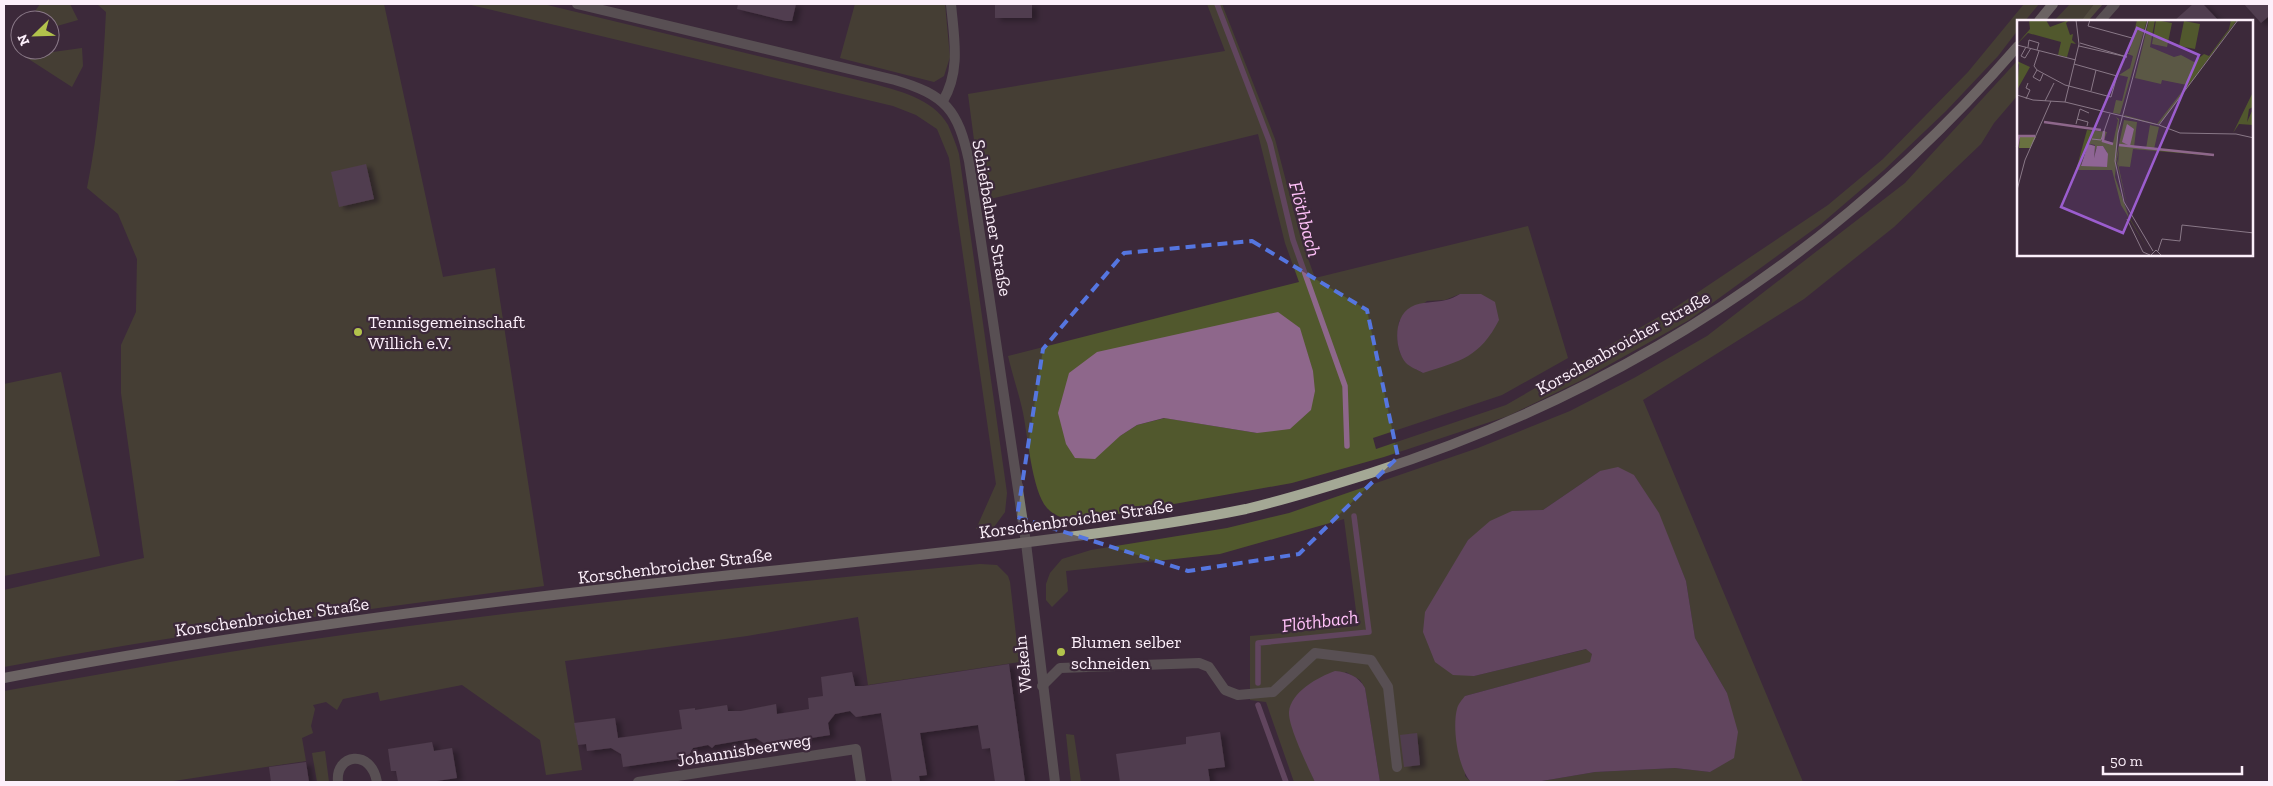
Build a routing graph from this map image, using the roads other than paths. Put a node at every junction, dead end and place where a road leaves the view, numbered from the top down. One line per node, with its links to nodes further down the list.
1 (577, 4): 8 (street, Schiefbahner Straße)
2 (952, 4): 8 (street)
3 (2053, 4): 5 (main road)
4 (2115, 4): 6 (street)
5 (2040, 20)
6 (2101, 20)
7 (2017, 47): 9 (main road, Korschenbroicher Straße)
8 (944, 102): 9 (street, Schiefbahner Straße)
9 (1026, 543): 10 (main road, Korschenbroicher Straße); 11 (street, Wekeln)
10 (4, 678)
11 (1042, 686): 12 (street); 17 (street, Wekeln)
12 (1397, 767)
13 (338, 782): 14 (street)
14 (376, 782)
15 (638, 782): 16 (street, Johannisbeerweg)
16 (861, 782)
17 (1055, 782)

